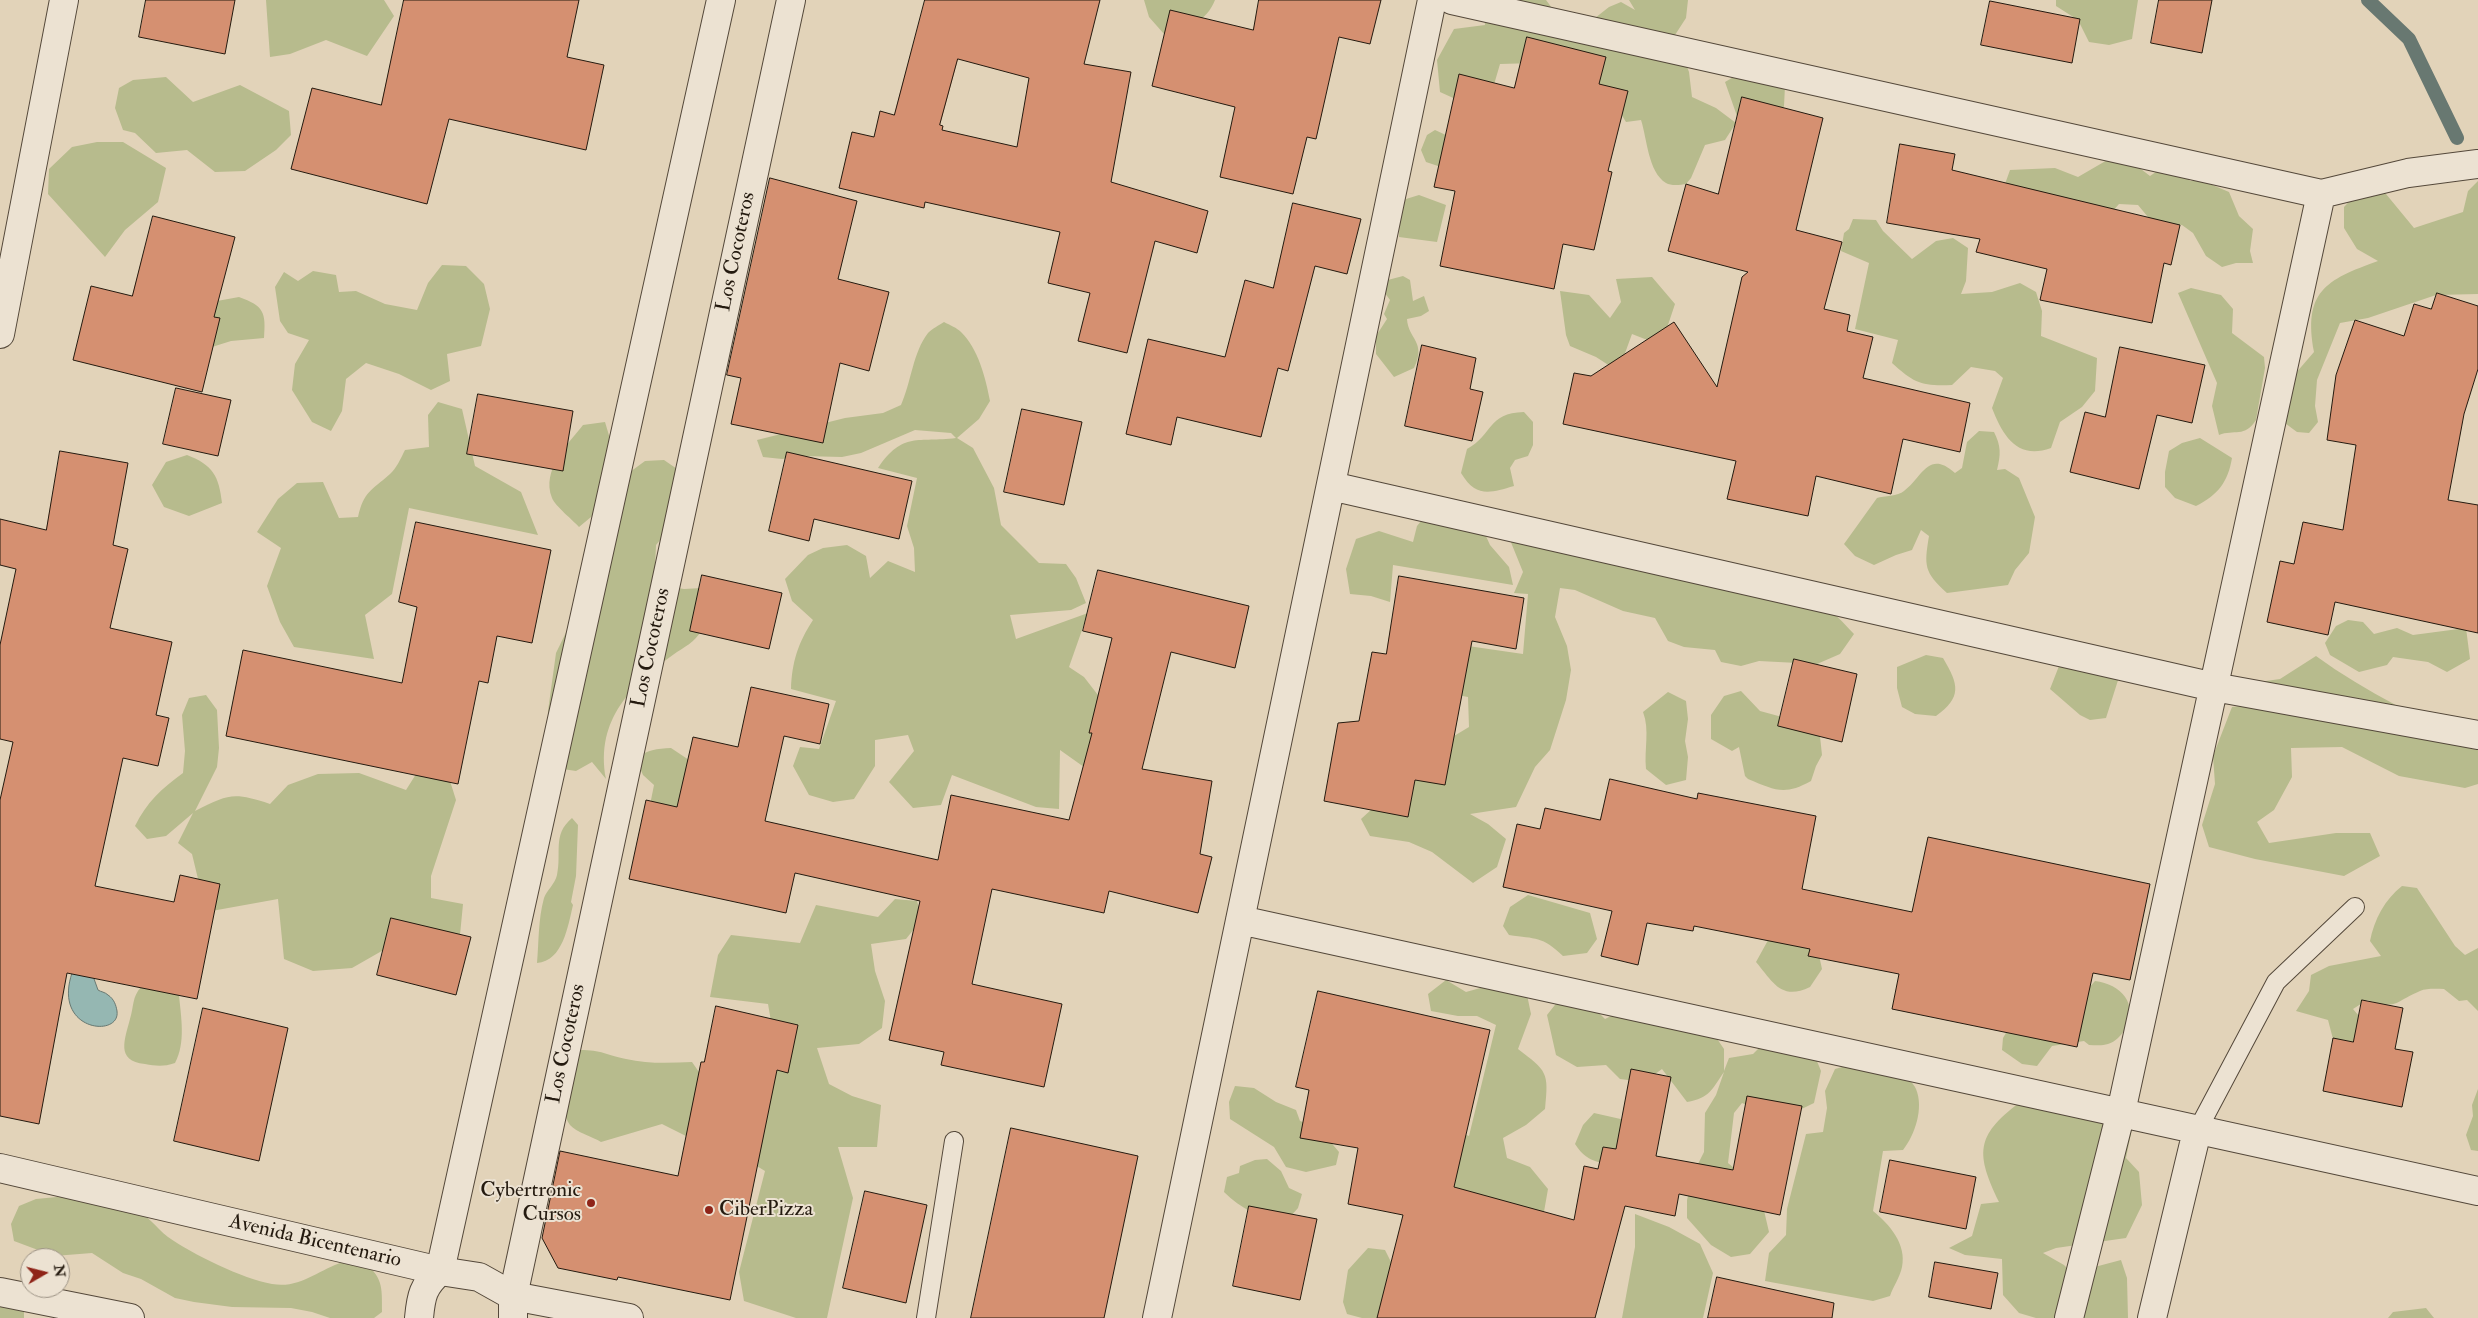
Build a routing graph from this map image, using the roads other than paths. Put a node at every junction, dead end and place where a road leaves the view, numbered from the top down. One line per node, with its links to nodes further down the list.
1 (64, 0): 9 (street)
2 (720, 0): 20 (street)
3 (791, 0): 22 (street, Los Cocoteros)
4 (1432, 0): 10 (street)
5 (1452, 0): 6 (street)
6 (1507, 6): 8 (street)
7 (2478, 164): 8 (street)
8 (2321, 194): 11 (street)
9 (0, 334)
10 (1331, 486): 11 (street); 14 (street)
11 (2214, 687): 12 (street); 15 (street)
12 (2478, 735)
13 (2355, 907): 16 (lane)
14 (1240, 920): 15 (street); 27 (street)
15 (2121, 1112): 16 (street); 28 (street)
16 (2197, 1131): 19 (street); 29 (street)
17 (954, 1141): 26 (lane)
18 (0, 1168): 20 (street, Avenida Bicentenario)
19 (2478, 1191)
20 (440, 1271): 22 (street, Avenida Bicentenario); 24 (street)
21 (0, 1292): 23 (street)
22 (513, 1307): 25 (street, Avenida Bicentenario)
23 (130, 1318)
24 (419, 1318)
25 (629, 1318)
26 (926, 1318)
27 (1157, 1318)
28 (2069, 1318)
29 (2152, 1318)

